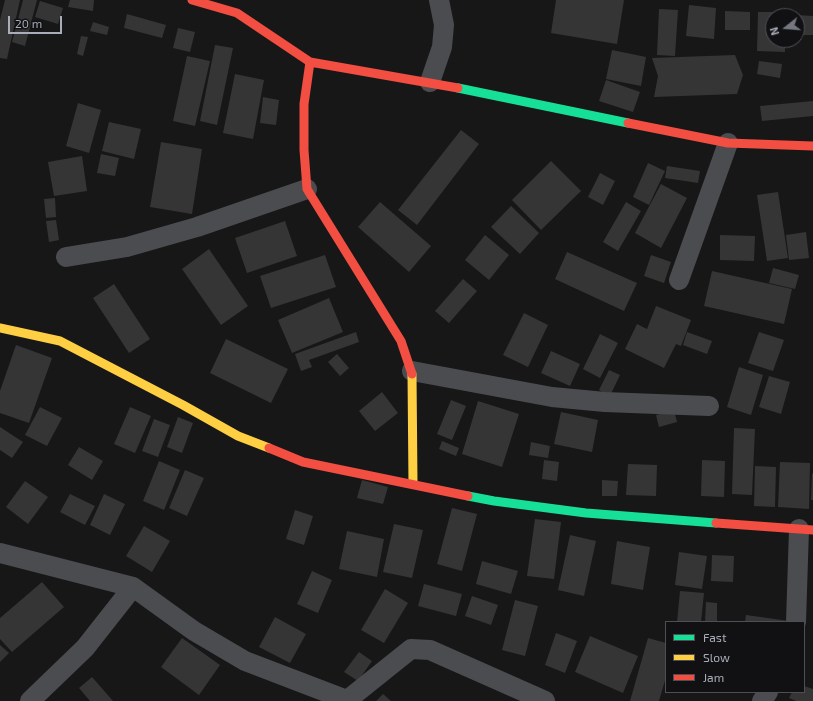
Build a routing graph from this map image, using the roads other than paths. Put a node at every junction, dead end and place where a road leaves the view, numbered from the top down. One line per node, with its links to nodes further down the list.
1 (192, 0): 3 (street)
2 (439, 0): 4 (street)
3 (310, 62): 4 (street); 7 (street)
4 (430, 82): 5 (street)
5 (728, 143): 6 (street); 9 (street)
6 (813, 146)
7 (307, 189): 8 (street); 11 (street)
8 (66, 257)
9 (679, 280)
10 (0, 328): 13 (street)
11 (412, 371): 12 (street); 13 (street)
12 (709, 406)
13 (413, 484): 14 (street)
14 (806, 529): 17 (street)
15 (0, 553): 16 (street)
16 (133, 587): 18 (street); 19 (street)
17 (796, 621)
18 (347, 700): 20 (street)
19 (30, 701)
20 (545, 701)

